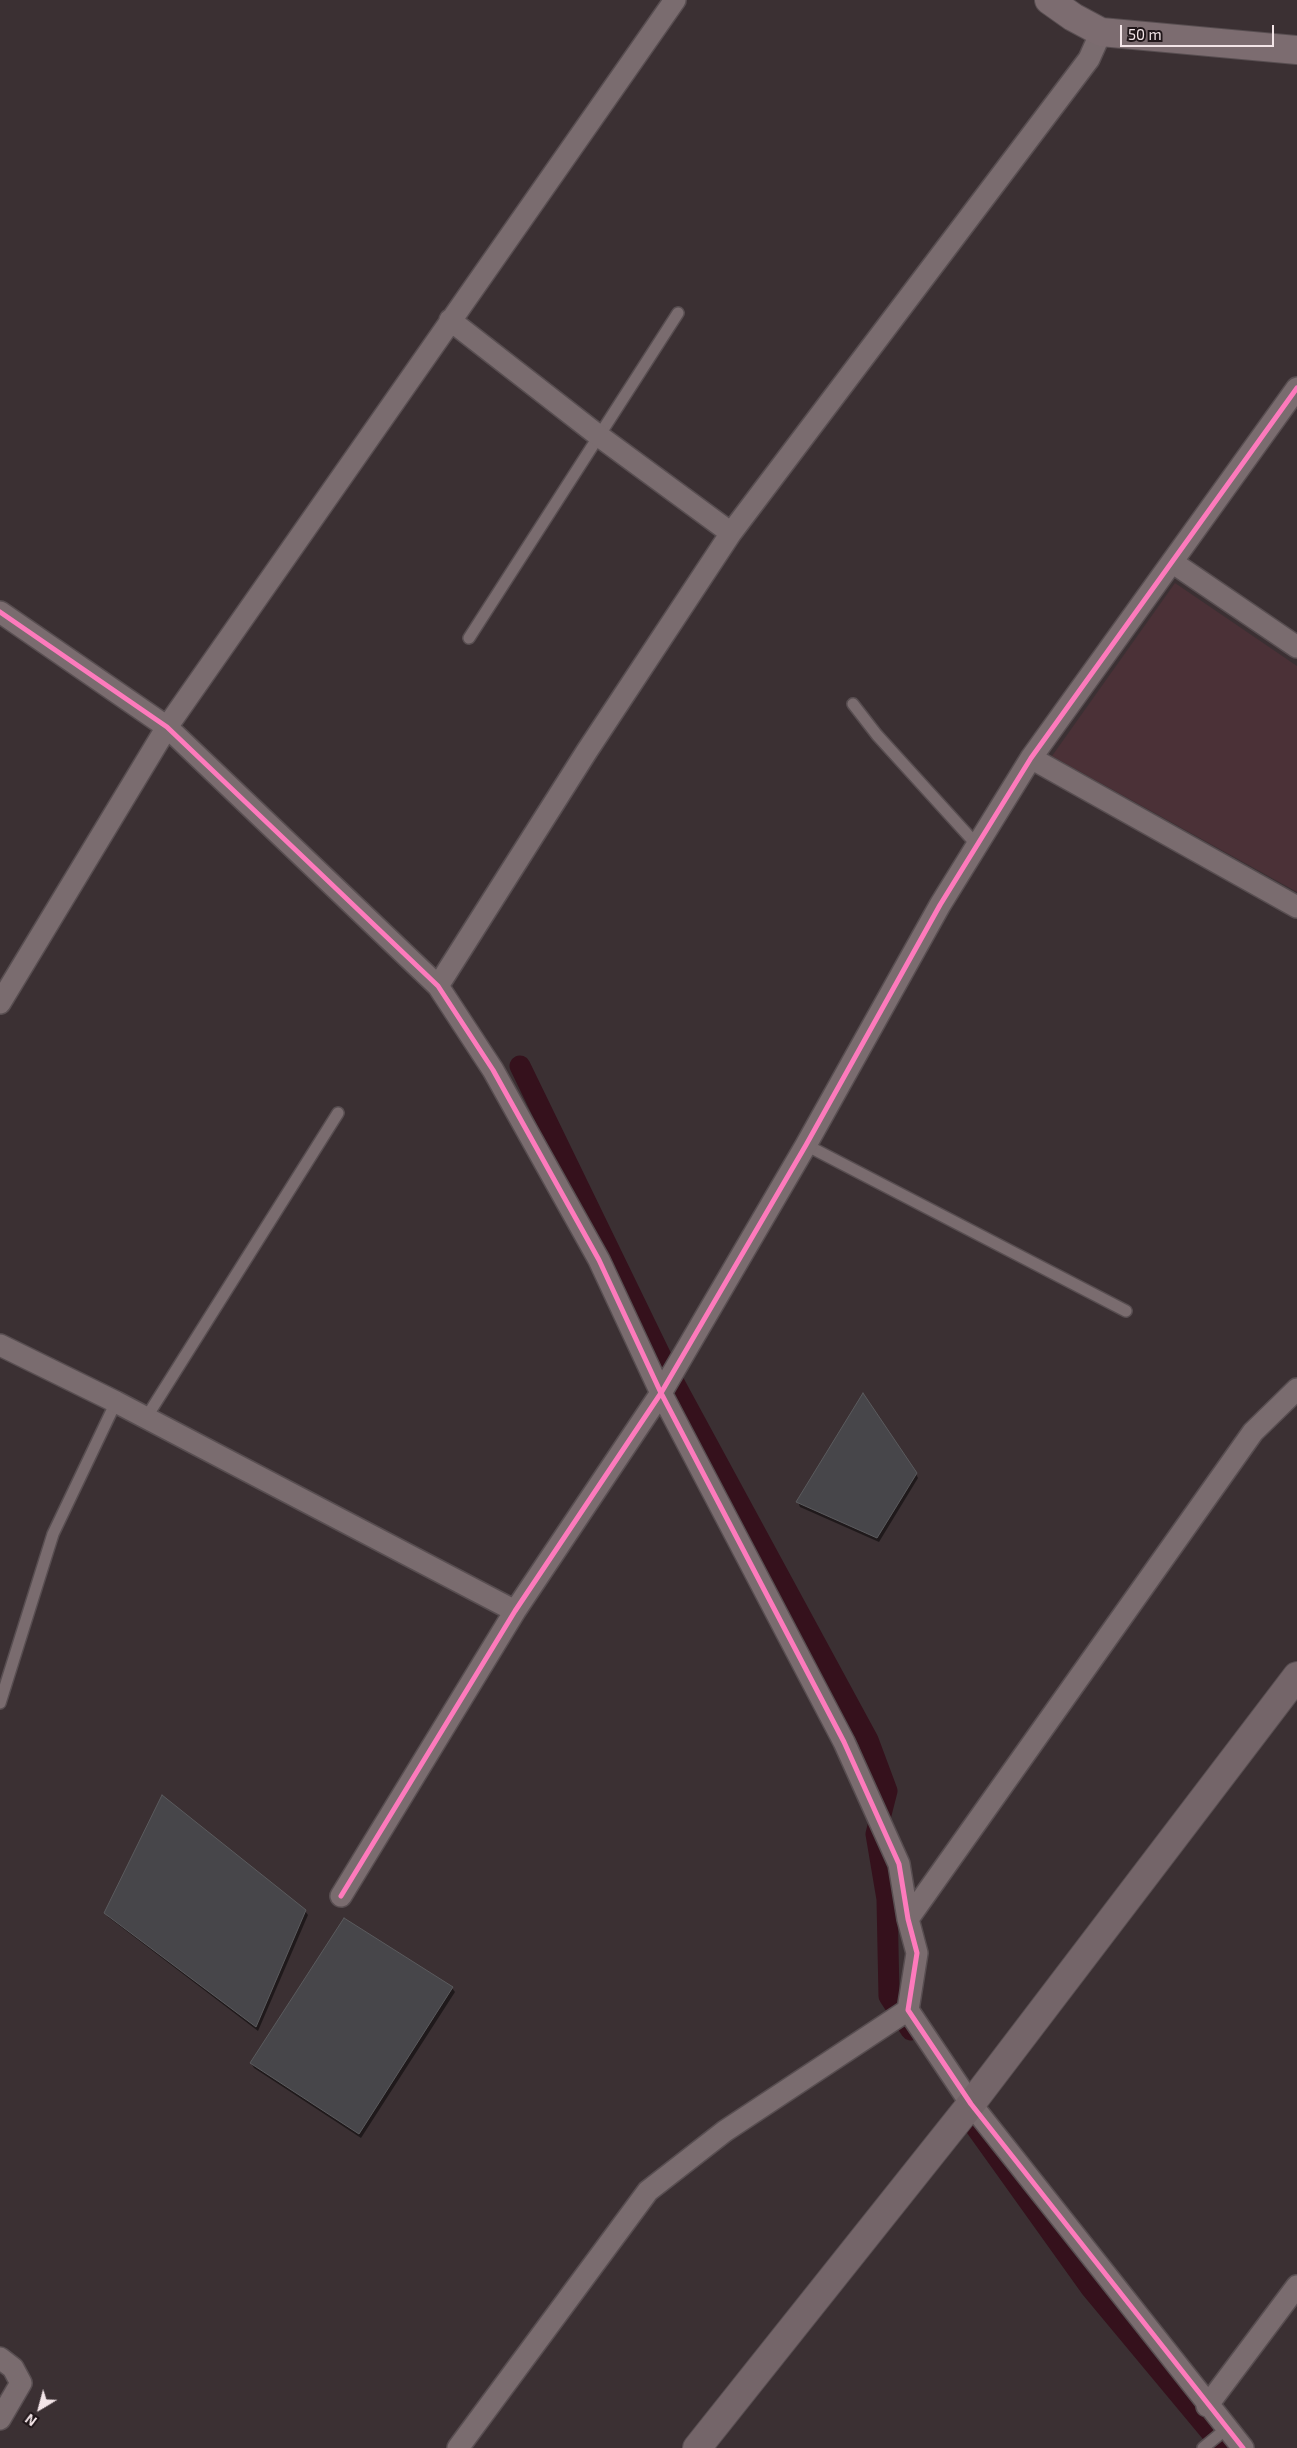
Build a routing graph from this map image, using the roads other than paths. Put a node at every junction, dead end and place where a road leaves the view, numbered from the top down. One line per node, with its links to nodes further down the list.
1 (674, 0): 6 (street)
2 (1049, 0): 3 (main road)
3 (1101, 32): 4 (main road); 9 (street)
4 (1297, 50)
5 (678, 313): 8 (lane)
6 (450, 320): 8 (street); 15 (street)
7 (1297, 388): 10 (street)
8 (599, 436): 9 (street); 12 (lane)
9 (732, 533): 19 (street)
10 (1172, 562): 13 (street); 16 (street)
11 (0, 612): 15 (street)
12 (469, 638)
13 (1297, 647)
14 (853, 704): 17 (lane)
15 (167, 727): 19 (street); 20 (street)
16 (1031, 758): 17 (street); 18 (street)
17 (977, 845): 22 (street)
18 (1297, 907)
19 (438, 986): 26 (street)
20 (0, 1003)
21 (338, 1113): 28 (lane)
22 (806, 1145): 23 (lane); 26 (street)
23 (1126, 1311)
24 (0, 1345): 27 (street)
25 (1297, 1389): 33 (street)
26 (661, 1393): 29 (street); 33 (street)
27 (116, 1402): 28 (street); 31 (lane)
28 (146, 1418): 29 (street)
29 (515, 1611): 32 (street)
30 (1297, 1676): 35 (street)
31 (0, 1703)
32 (341, 1896)
33 (908, 1919): 34 (street)
34 (908, 2010): 35 (street); 41 (street)
35 (971, 2104): 38 (street); 42 (street)
36 (1297, 2286): 38 (street)
37 (0, 2358): 39 (street)
38 (1207, 2406): 40 (street)
39 (0, 2419)
40 (1226, 2429): 43 (lane); 44 (street)
41 (458, 2448)
42 (696, 2448)
43 (1203, 2448)
44 (1242, 2448)

